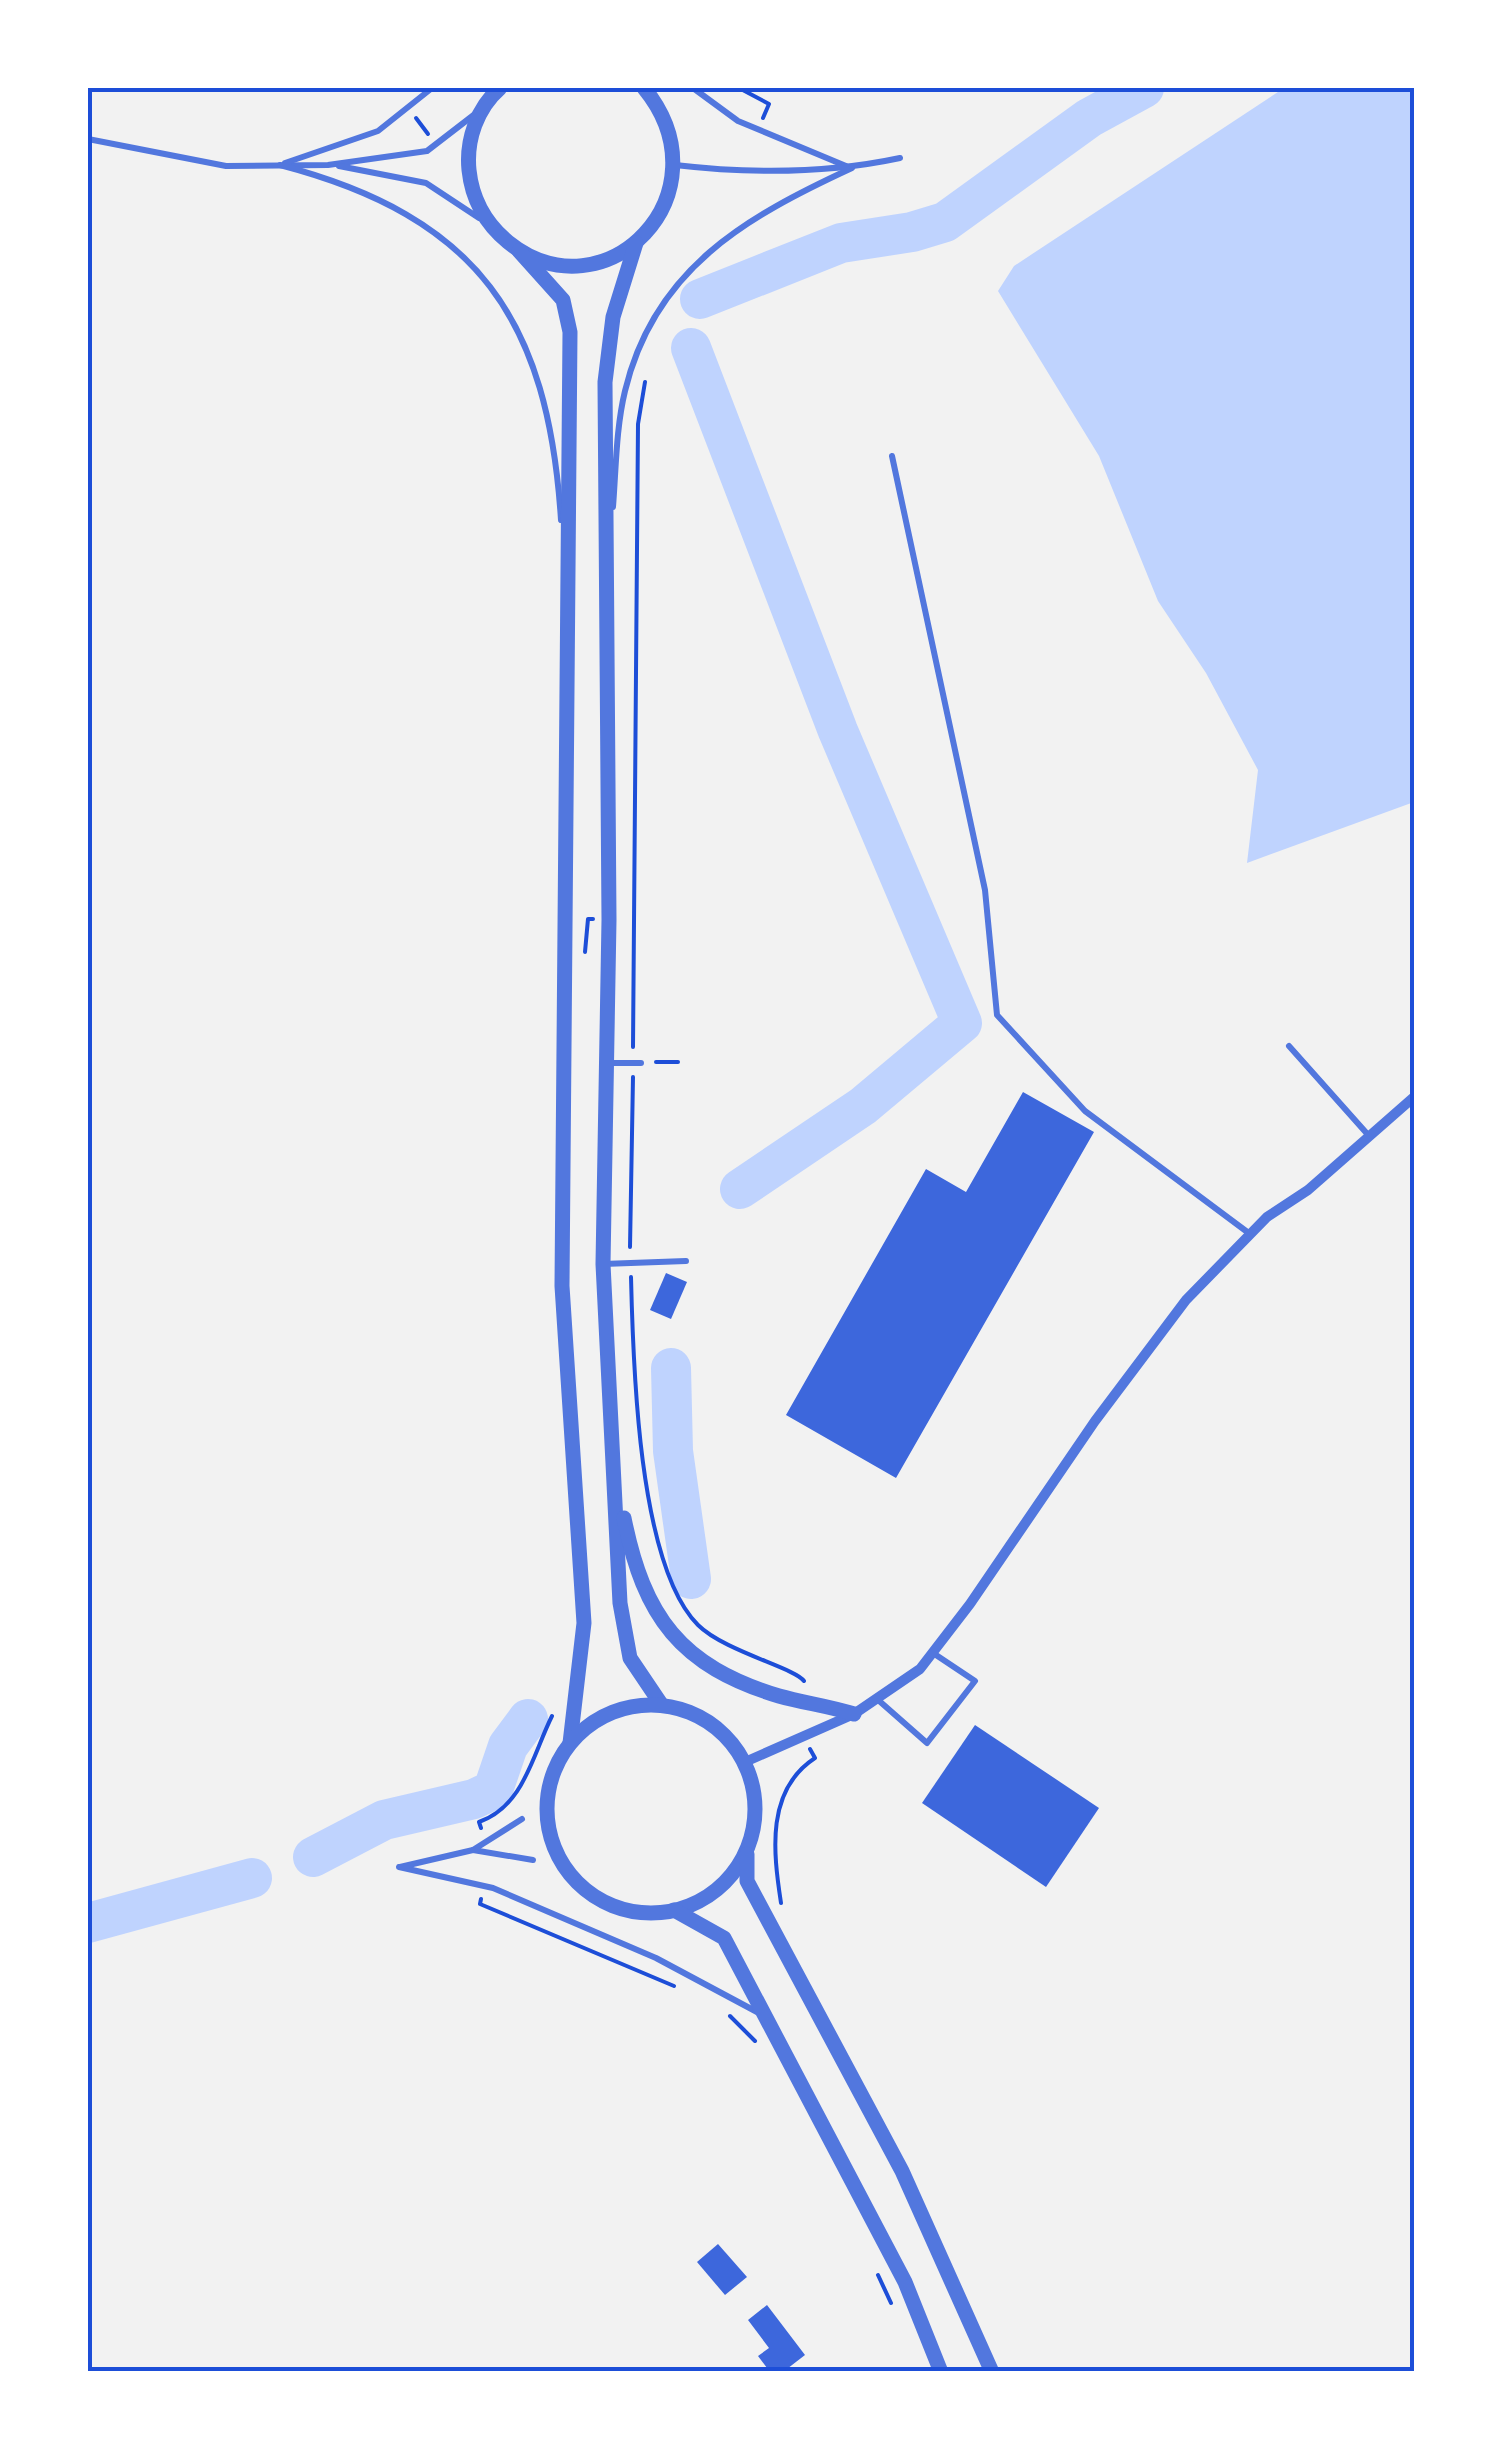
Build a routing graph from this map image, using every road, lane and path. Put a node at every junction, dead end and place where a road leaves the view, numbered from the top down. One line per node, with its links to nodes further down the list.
1 (432, 88): 10 (lane)
2 (644, 88): 12 (street)
3 (693, 88): 7 (lane)
4 (739, 88): 7 (path)
5 (496, 90): 6 (street)
6 (482, 108): 11 (lane); 14 (street)
7 (757, 130): 13 (lane)
8 (88, 139): 10 (lane)
9 (900, 158): 13 (lane)
10 (280, 165): 11 (lane); 20 (lane)
11 (328, 165): 14 (lane)
12 (675, 165): 13 (lane); 15 (street)
13 (852, 168): 19 (lane)
14 (495, 231): 16 (street)
15 (636, 243): 16 (street); 19 (street)
16 (519, 251): 20 (street)
17 (646, 374): 23 (path)
18 (892, 456): 27 (lane)
19 (607, 566): 24 (street)
20 (566, 591): 38 (street)
21 (1289, 1046): 26 (lane)
22 (678, 1062): 23 (path)
23 (637, 1063): 24 (lane); 29 (path)
24 (606, 1064): 30 (street)
25 (1414, 1097): 26 (street)
26 (1370, 1137): 27 (street)
27 (1250, 1234): 32 (street)
28 (686, 1262): 29 (lane)
29 (630, 1263): 30 (lane); 34 (path)
30 (603, 1264): 31 (street)
31 (606, 1360): 34 (street); 35 (street)
32 (934, 1653): 33 (street); 33 (lane)
33 (877, 1699): 36 (street)
34 (798, 1700): 36 (street)
35 (661, 1704): 38 (street); 39 (street)
36 (854, 1714): 37 (street)
37 (804, 1738): 39 (street); 44 (path)
38 (570, 1743): 45 (street)
39 (745, 1762): 42 (street)
40 (522, 1819): 41 (lane)
41 (473, 1850): 43 (lane); 46 (lane)
42 (747, 1850): 45 (street); 48 (street)
43 (534, 1860)
44 (782, 1906)
45 (674, 1910): 46 (street)
46 (768, 2019): 47 (street)
47 (942, 2372)
48 (992, 2372)

